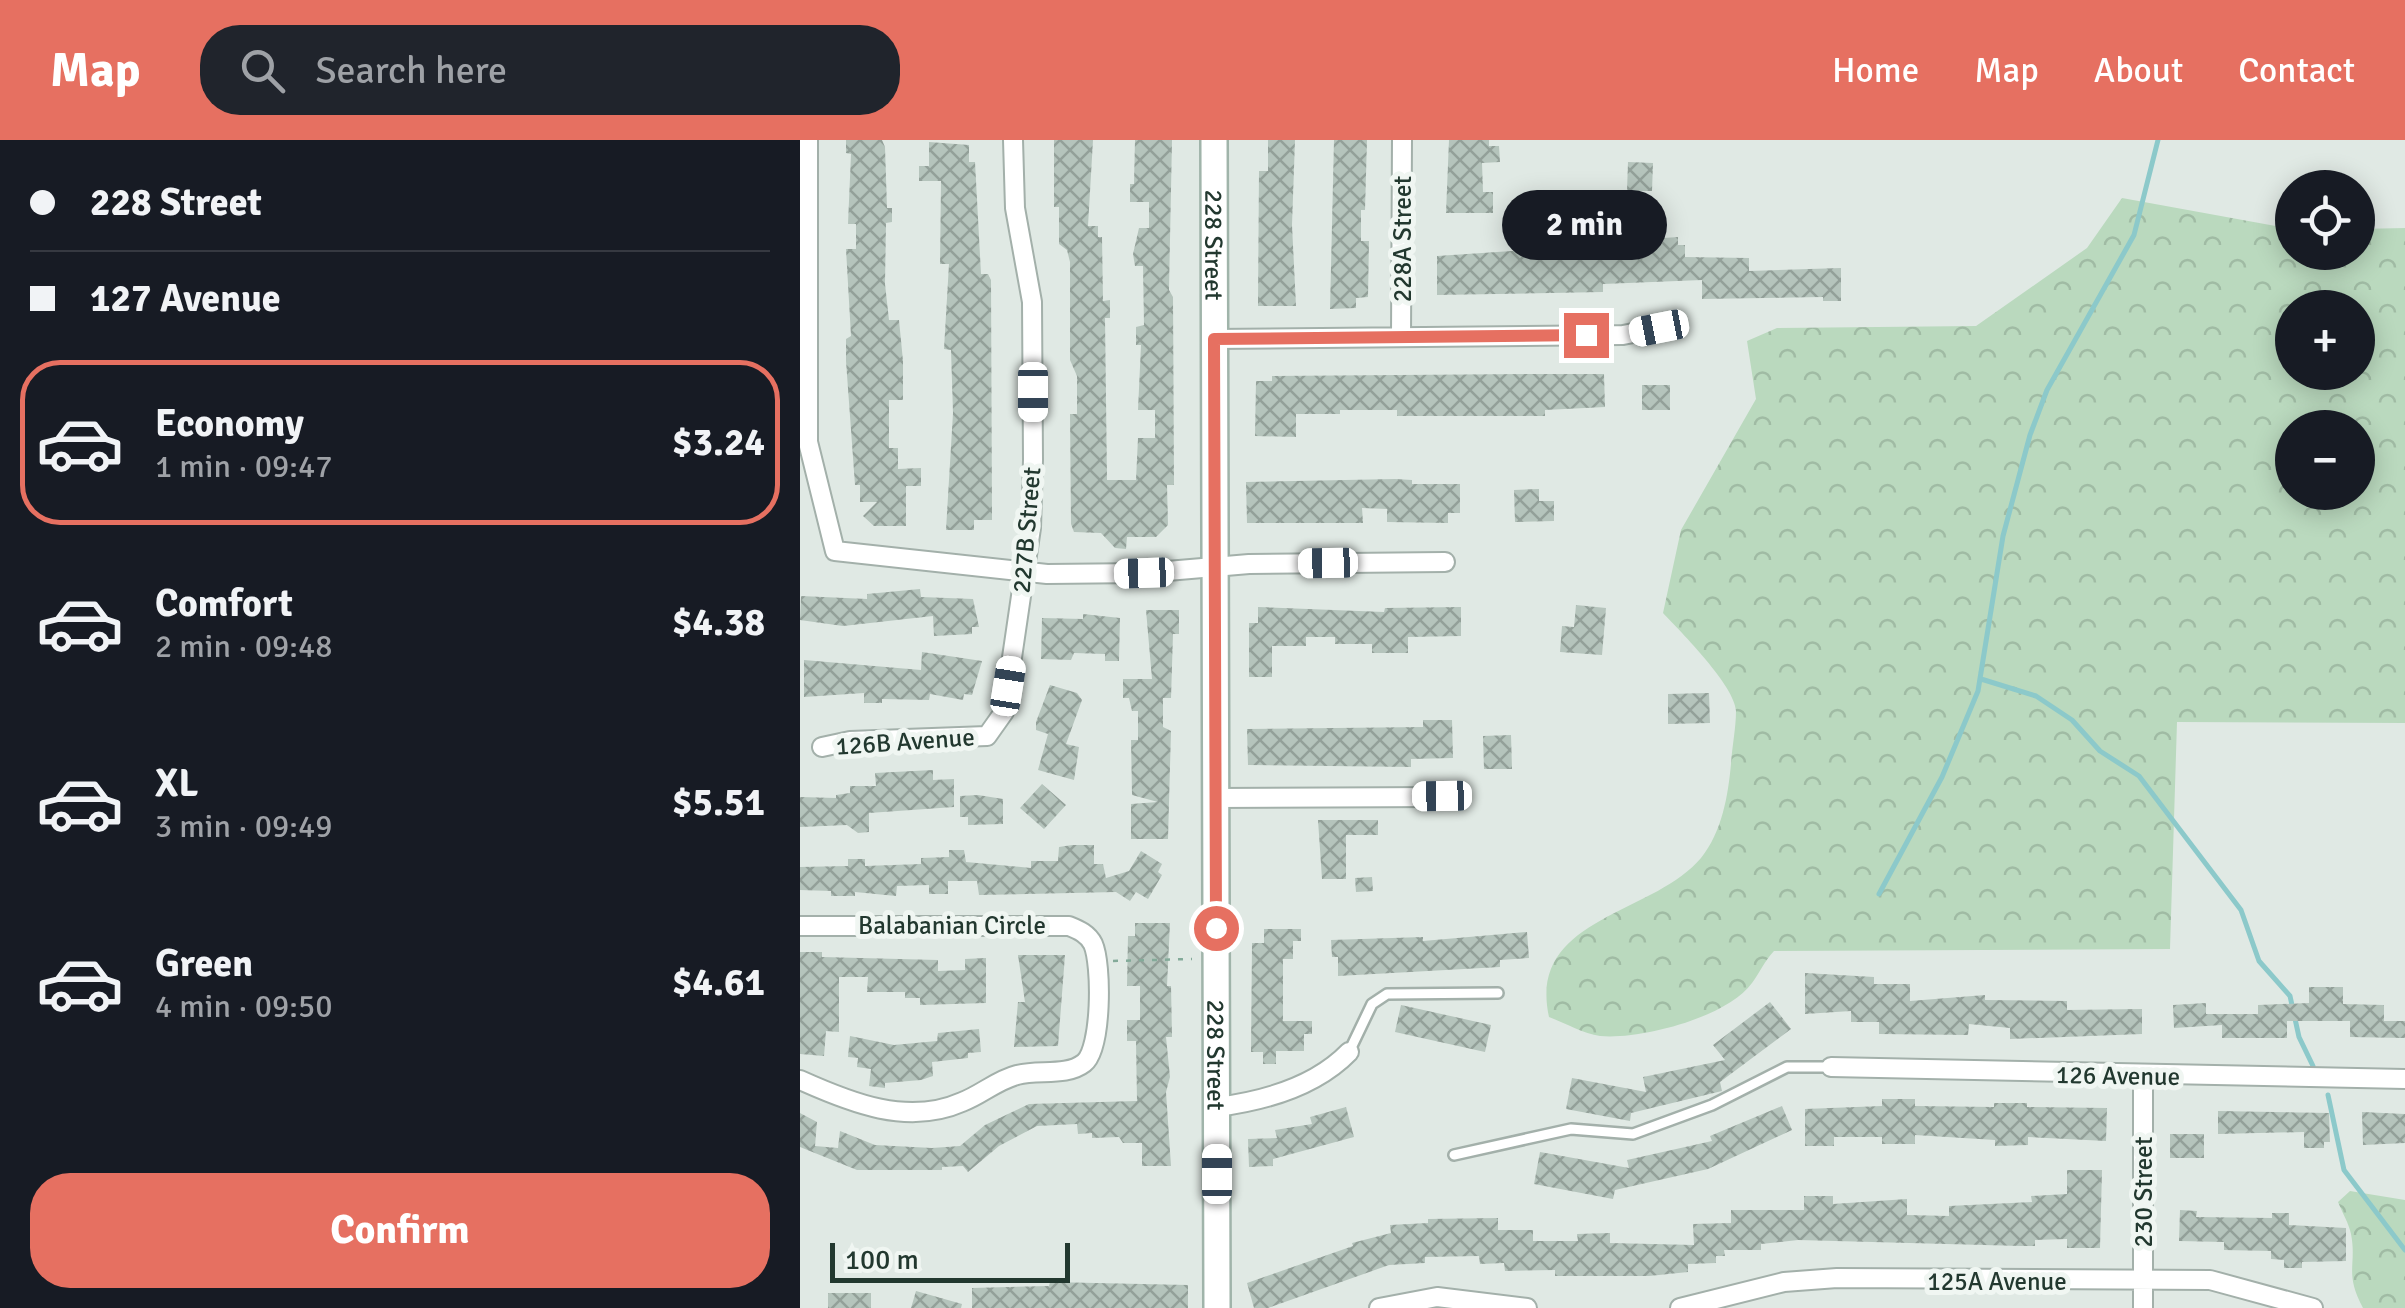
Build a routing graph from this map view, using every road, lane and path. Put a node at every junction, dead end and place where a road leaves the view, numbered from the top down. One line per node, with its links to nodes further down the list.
1 (808, 140): 10 (street)
2 (1013, 140): 10 (street, 227B Street)
3 (1214, 140): 7 (street, 228 Street)
4 (1402, 140): 6 (street, 228A Street)
5 (1659, 328): 6 (street)
6 (1401, 337): 7 (street)
7 (1214, 339): 9 (street, 228 Street)
8 (1445, 562): 9 (street)
9 (1214, 568): 10 (street); 14 (street, 228 Street)
10 (1025, 571): 11 (street, 227B Street)
11 (988, 736): 12 (street, 126B Avenue)
12 (822, 746)
13 (1442, 796): 14 (street)
14 (1213, 798): 24 (street, 228 Street)
15 (800, 926): 17 (street, Balabanian Circle)
16 (1192, 959): 17 (path)
17 (1096, 960): 23 (street)
18 (1498, 992): 19 (lane)
19 (1348, 1052): 24 (street)
20 (1831, 1066): 21 (street, 126 Avenue); 25 (lane)
21 (2143, 1076): 22 (street, 126 Avenue); 26 (street, 230 Street)
22 (2405, 1079)
23 (800, 1080)
24 (1217, 1107): 28 (street, 228 Street)
25 (1454, 1155)
26 (2143, 1279): 31 (street, 125A Avenue); 32 (street, 230 Street); 33 (street, 125A Avenue)
27 (1423, 1303): 29 (street); 30 (street)
28 (1217, 1308)
29 (1379, 1308)
30 (1526, 1308)
31 (1680, 1308)
32 (2143, 1308)
33 (2313, 1308)

